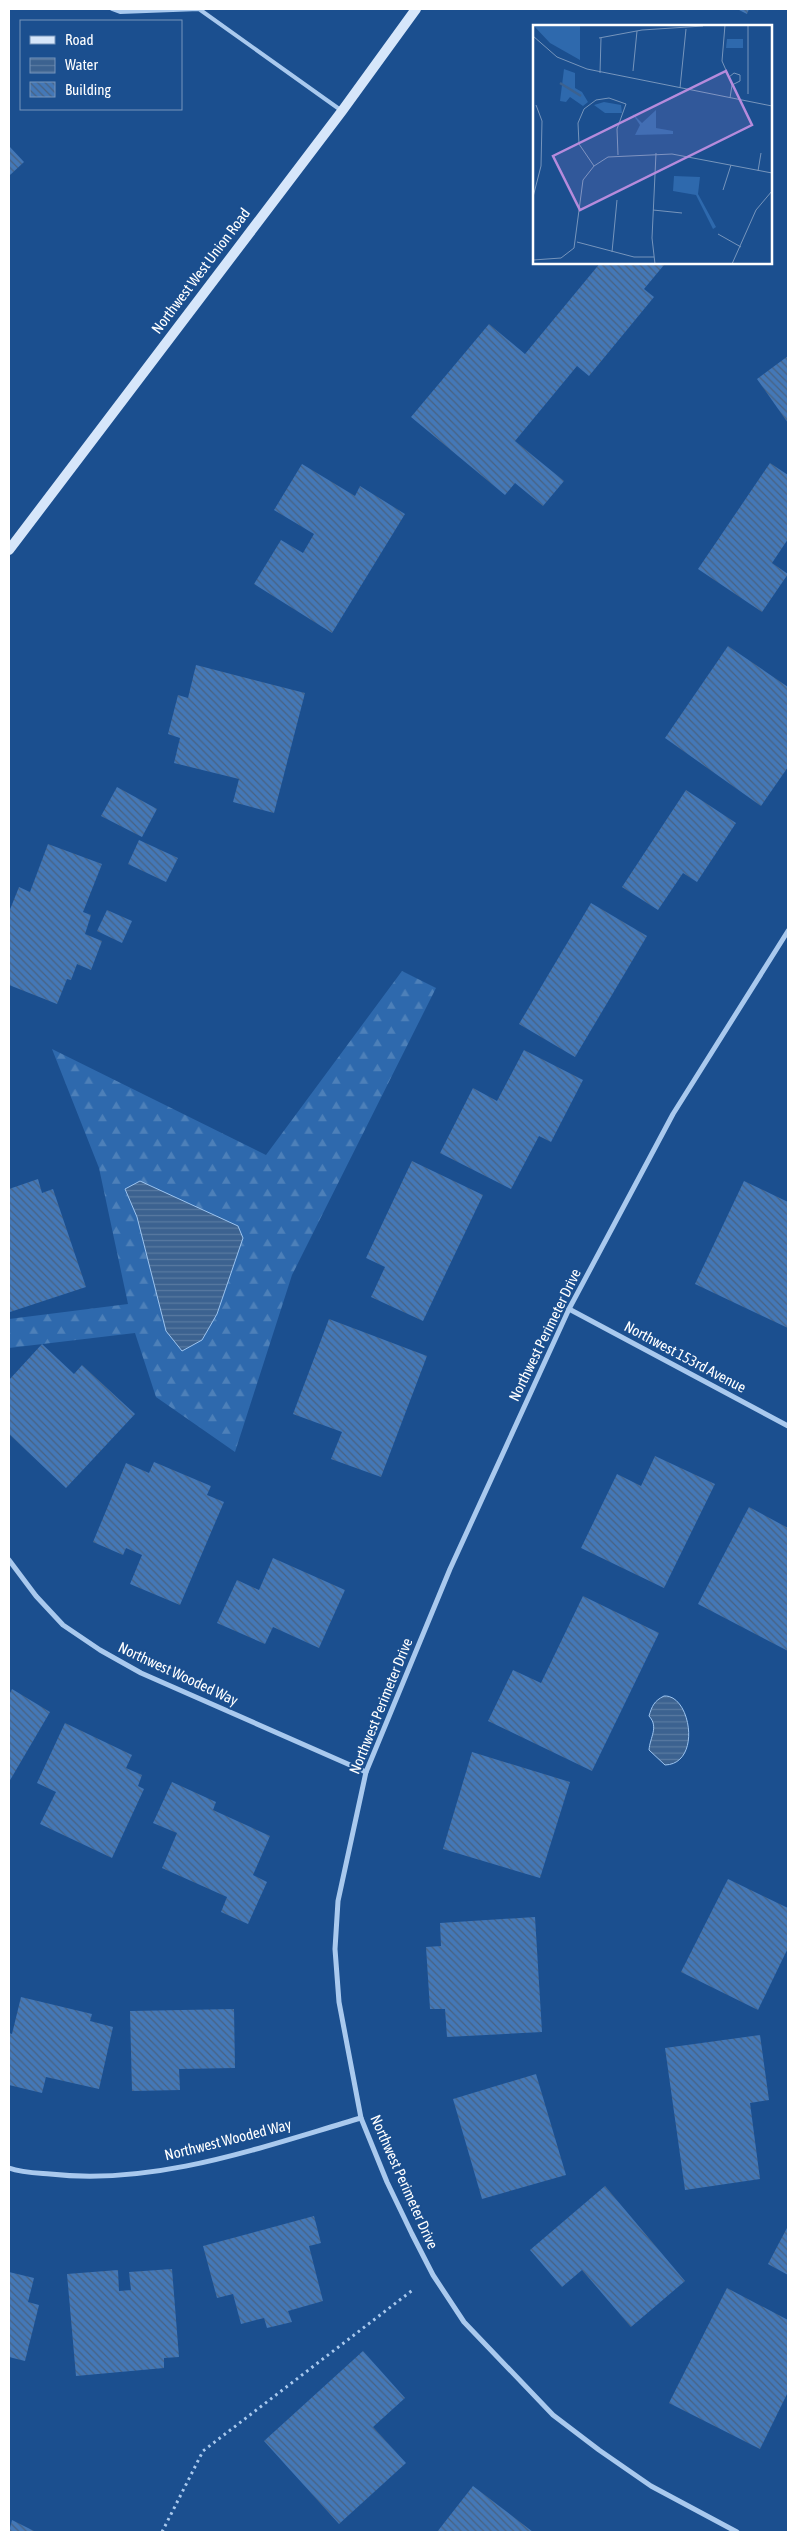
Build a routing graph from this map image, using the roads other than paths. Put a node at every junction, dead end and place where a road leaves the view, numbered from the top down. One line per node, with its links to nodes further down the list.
1 (112, 9): 2 (lane)
2 (199, 9): 4 (lane)
3 (416, 9): 4 (street, Northwest West Union Road)
4 (342, 111): 5 (street, Northwest West Union Road)
5 (9, 550)
6 (788, 931): 7 (street, Northwest Perimeter Drive)
7 (569, 1310): 8 (street, Northwest 153rd Avenue); 10 (street, Northwest Perimeter Drive)
8 (788, 1426)
9 (9, 1560): 10 (street, Northwest Wooded Way)
10 (366, 1772): 11 (street, Northwest Perimeter Drive)
11 (361, 2118): 12 (street, Northwest Wooded Way); 13 (street, Northwest Perimeter Drive)
12 (9, 2168)
13 (738, 2532)

